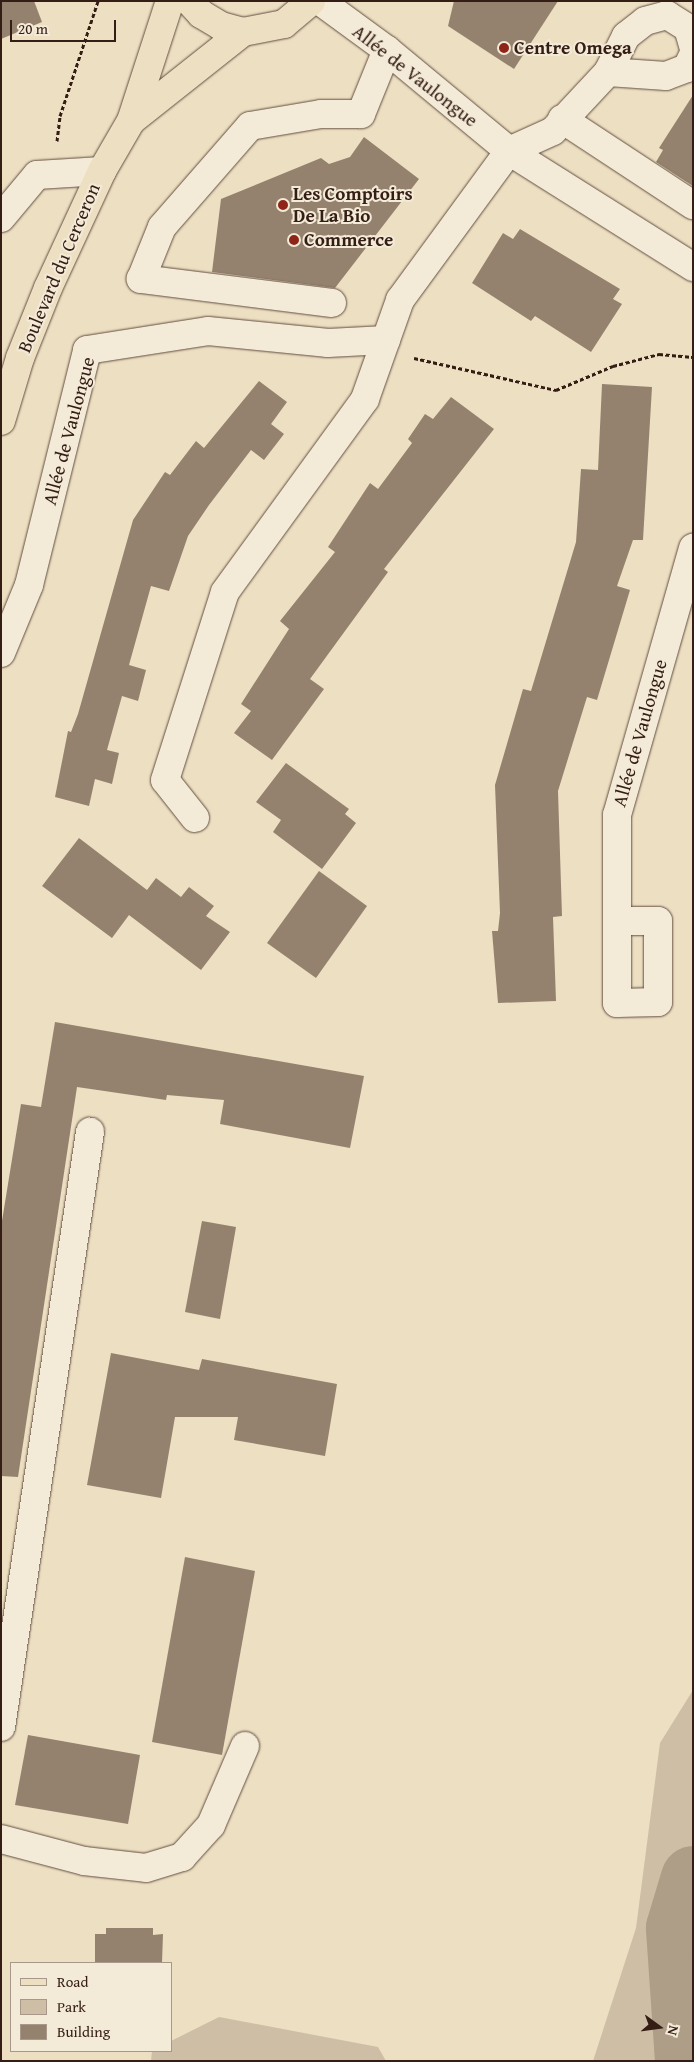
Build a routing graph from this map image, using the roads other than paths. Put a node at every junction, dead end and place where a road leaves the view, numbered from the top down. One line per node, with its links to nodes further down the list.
1 (170, 1): 11 (main road, Boulevard du Cerceron)
2 (190, 1): 5 (main road)
3 (311, 1): 5 (main road)
4 (320, 1): 7 (street, Allée de Vaulongue)
5 (243, 32): 11 (main road, Boulevard du Cerceron)
6 (693, 46): 9 (street)
7 (387, 50): 12 (street, Allée de Vaulongue); 17 (street)
8 (693, 55): 9 (street)
9 (608, 72): 10 (street)
10 (562, 119): 12 (street); 14 (street)
11 (131, 121): 13 (main road, Boulevard du Cerceron)
12 (509, 151): 16 (street, Allée de Vaulongue); 18 (street)
13 (102, 171): 15 (street); 19 (main road, Boulevard du Cerceron)
14 (693, 205)
15 (1, 218)
16 (693, 267)
17 (332, 303)
18 (384, 346): 21 (street, Allée de Vaulongue); 22 (street)
19 (1, 421)
20 (693, 548): 23 (street, Allée de Vaulongue)
21 (1, 653)
22 (195, 818)
23 (617, 921)
24 (90, 1132): 25 (street)
25 (1, 1726)
26 (245, 1746): 27 (street)
27 (1, 1839)

